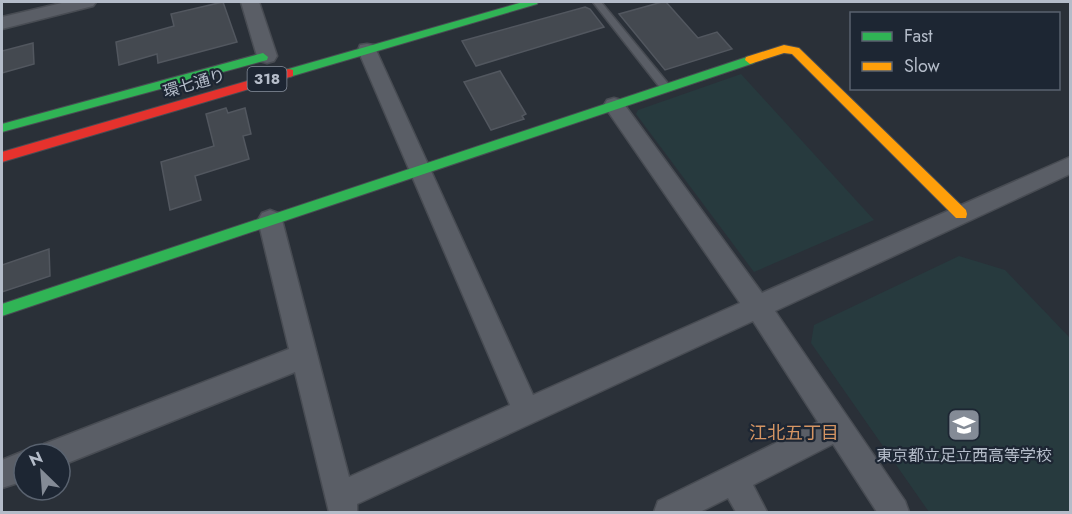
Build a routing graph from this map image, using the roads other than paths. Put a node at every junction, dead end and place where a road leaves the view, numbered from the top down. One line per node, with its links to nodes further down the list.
1 (87, 2): 5 (street)
2 (250, 2): 7 (street)
3 (533, 2): 6 (street, 環七通り / 318)
4 (597, 2): 8 (lane)
5 (2, 23)
6 (367, 50): 11 (street, 環七通り / 318); 13 (street)
7 (273, 55): 10 (street, 環七通り / 318)
8 (666, 88): 9 (street); 14 (street)
9 (614, 105): 13 (street); 16 (street)
10 (2, 128)
11 (2, 157)
12 (1071, 165): 14 (street)
13 (420, 170): 15 (street); 19 (street)
14 (961, 214): 16 (street)
15 (270, 220): 17 (street); 18 (street)
16 (757, 306): 19 (street); 20 (street)
17 (2, 310)
18 (304, 356): 21 (street); 23 (street)
19 (527, 412): 23 (street)
20 (837, 427): 22 (street); 26 (street)
21 (72, 447)
22 (734, 479): 24 (street); 25 (street)
23 (341, 505)
24 (669, 513)
25 (752, 513)
26 (894, 513)

